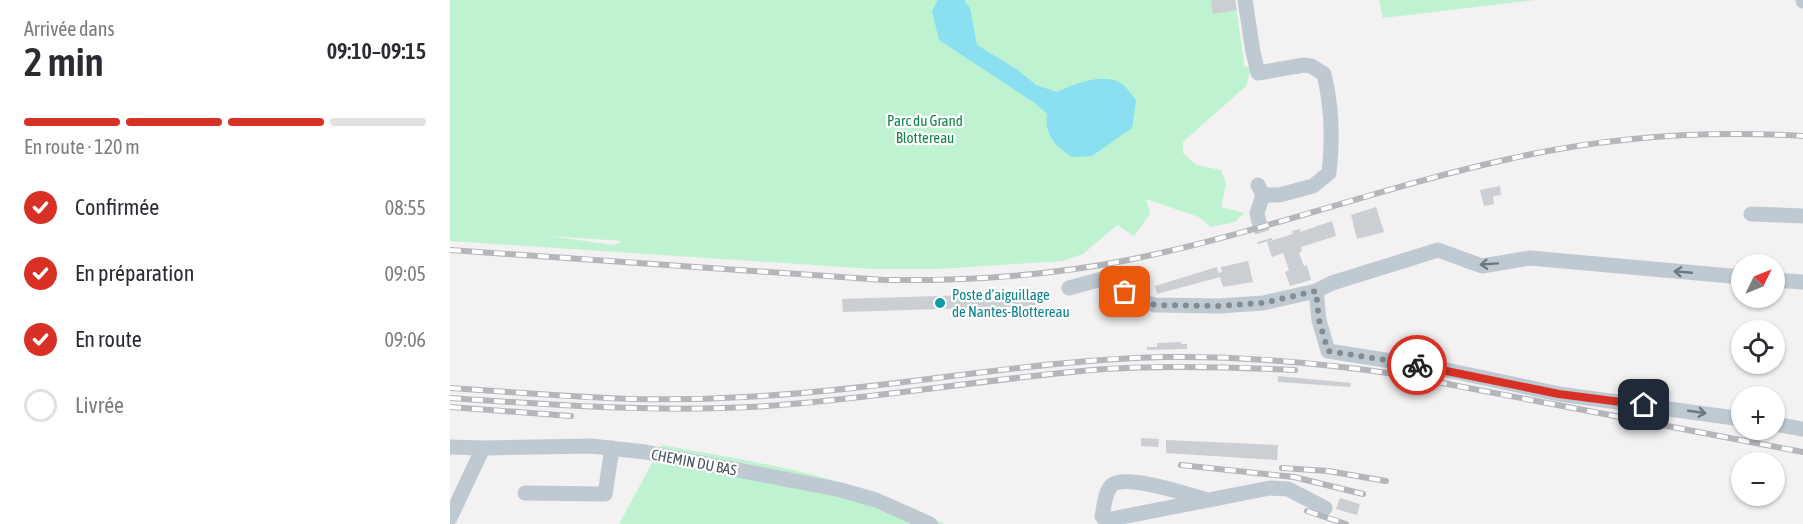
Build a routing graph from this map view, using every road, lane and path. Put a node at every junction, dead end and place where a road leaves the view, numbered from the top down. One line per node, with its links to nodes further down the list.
1 (1245, 0): 4 (street)
2 (1751, 214): 3 (street)
3 (1803, 216)
4 (1258, 218)
5 (1731, 276): 9 (street, one-way to 9)
6 (1785, 281): 7 (street)
7 (1803, 282)
8 (1069, 288): 9 (street)
9 (1316, 291): 10 (street, one-way to 10)
10 (1731, 417)
11 (1785, 426): 12 (street)
12 (1803, 429)
13 (450, 447): 15 (street, CHEMIN DU BAS)
14 (612, 447): 15 (street, CHEMIN DU BAS); 16 (street); 21 (street, CHEMIN DU BAS)
15 (483, 448): 19 (street)
16 (525, 493)
17 (1207, 500): 18 (street); 20 (street); 20 (street)
18 (1325, 508)
19 (450, 518)
20 (1106, 523)
21 (930, 524)

